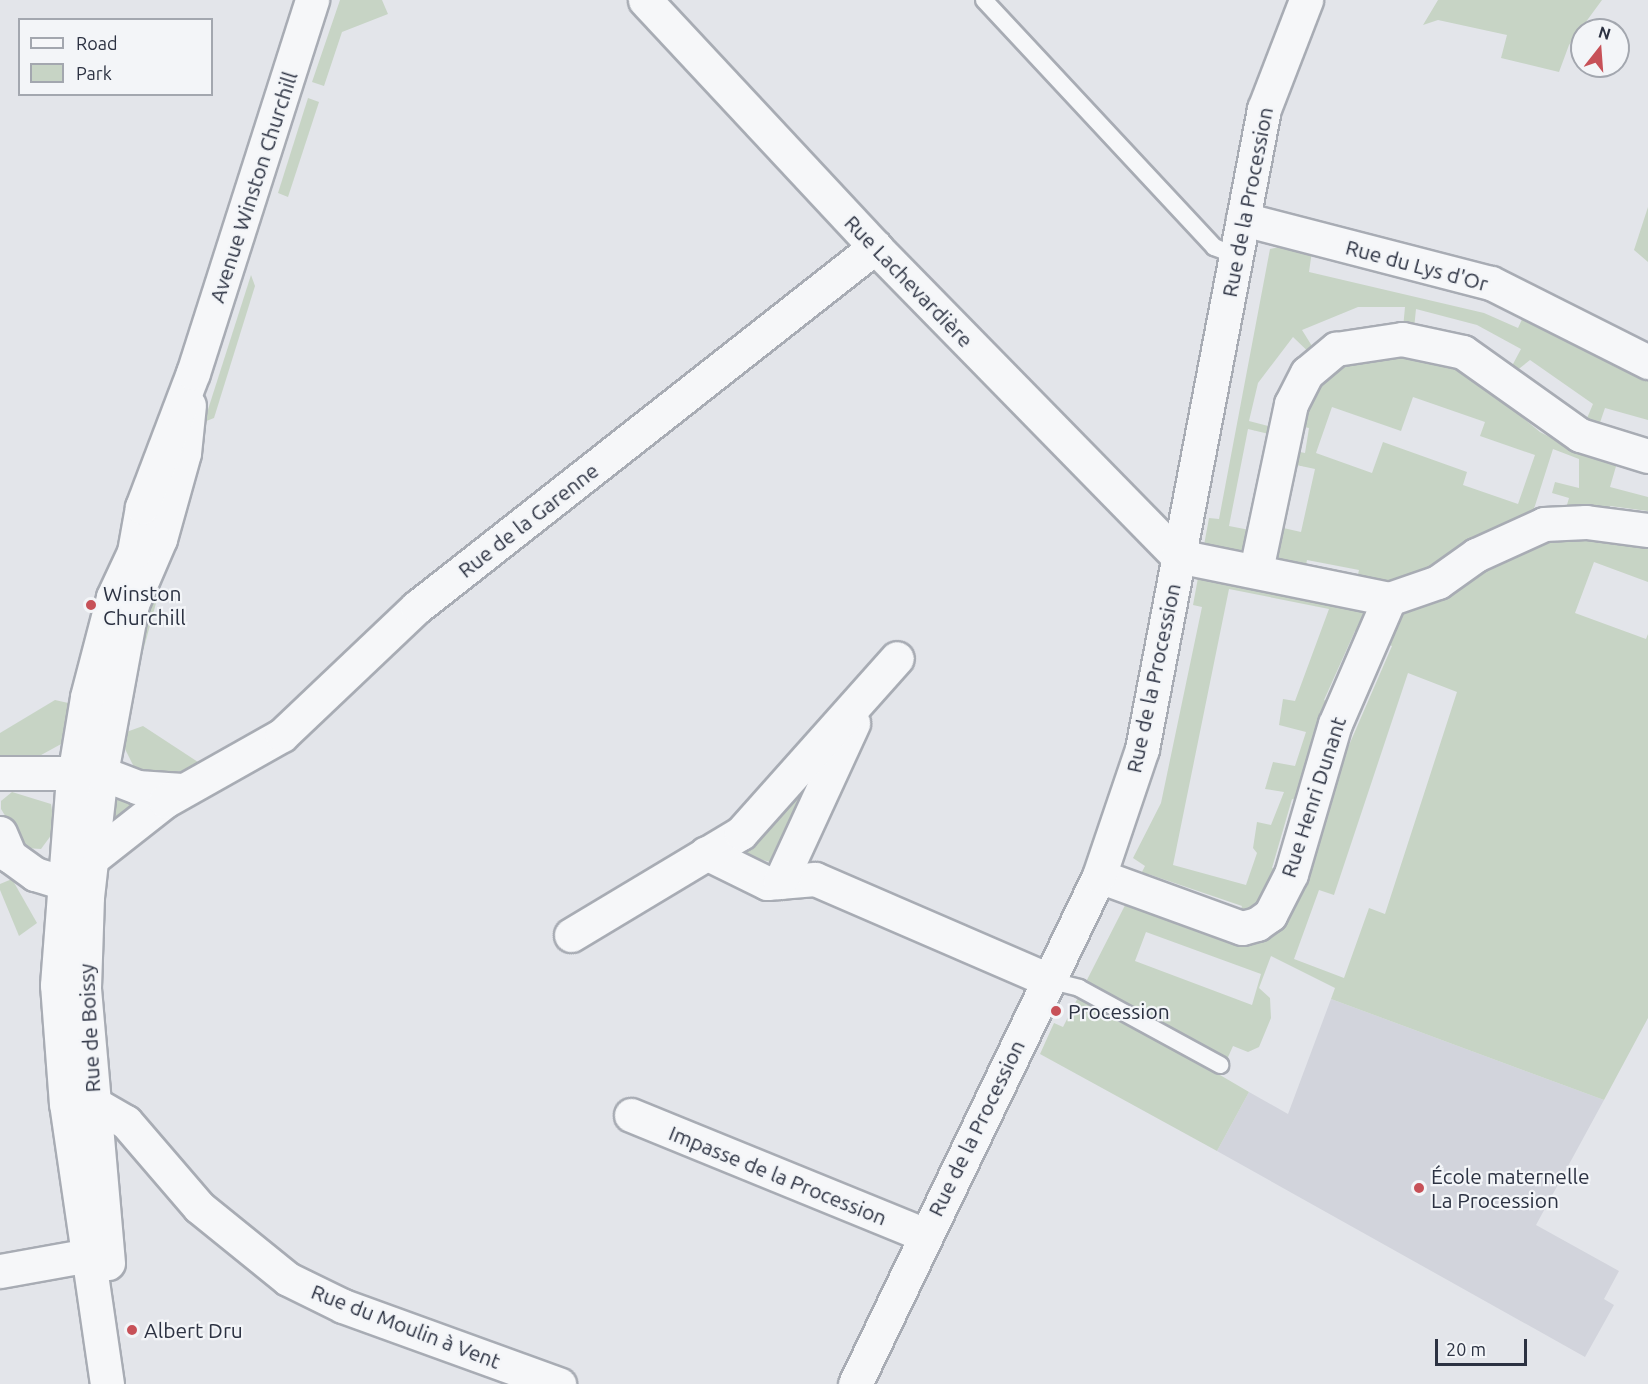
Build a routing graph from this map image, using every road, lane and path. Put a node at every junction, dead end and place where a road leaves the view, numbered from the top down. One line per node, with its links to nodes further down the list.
1 (312, 0): 17 (street, Avenue Winston Churchill)
2 (645, 0): 6 (street, Rue Lachevardière)
3 (984, 0): 7 (lane)
4 (1301, 3): 5 (street, Rue de la Procession)
5 (1243, 219): 7 (street, Rue de la Procession); 8 (street, Rue du Lys d'Or)
6 (875, 248): 11 (street, Rue Lachevardière); 18 (street, Rue de la Garenne)
7 (1235, 255): 11 (street, Rue de la Procession)
8 (1648, 362)
9 (1648, 456): 12 (street)
10 (1648, 531): 13 (street)
11 (1178, 556): 12 (street); 22 (street, Rue de la Procession)
12 (1256, 570): 13 (street)
13 (1389, 599): 22 (street, Rue Henri Dunant)
14 (897, 658): 15 (street)
15 (866, 694): 20 (street); 24 (street)
16 (0, 773): 17 (street)
17 (82, 778): 18 (street); 21 (street, Rue de Boissy); 23 (street, Rue de Boissy)
18 (182, 790): 21 (street, Rue de la Garenne)
19 (0, 833): 23 (street)
20 (705, 854): 24 (street); 25 (street)
21 (92, 858): 23 (street, Rue de la Garenne); 28 (street, Rue de Boissy)
22 (1098, 876): 26 (street, Rue de la Procession)
23 (62, 882): 28 (street, Rue de Boissy)
24 (780, 882): 26 (street)
25 (571, 935)
26 (1048, 980): 27 (lane); 32 (street, Rue de la Procession)
27 (1220, 1065)
28 (80, 1103): 30 (street, Rue de Boissy); 31 (street, Rue du Moulin à Vent)
29 (631, 1115): 32 (street, Impasse de la Procession)
30 (87, 1157): 31 (street); 33 (street, Rue de Boissy)
31 (152, 1159): 37 (street, Rue du Moulin à Vent)
32 (925, 1235): 38 (street, Rue de la Procession)
33 (97, 1254): 34 (street); 35 (street, Rue de Boissy); 36 (street, Rue de Boissy)
34 (0, 1271)
35 (107, 1384)
36 (126, 1384)
37 (560, 1384)
38 (855, 1384)

